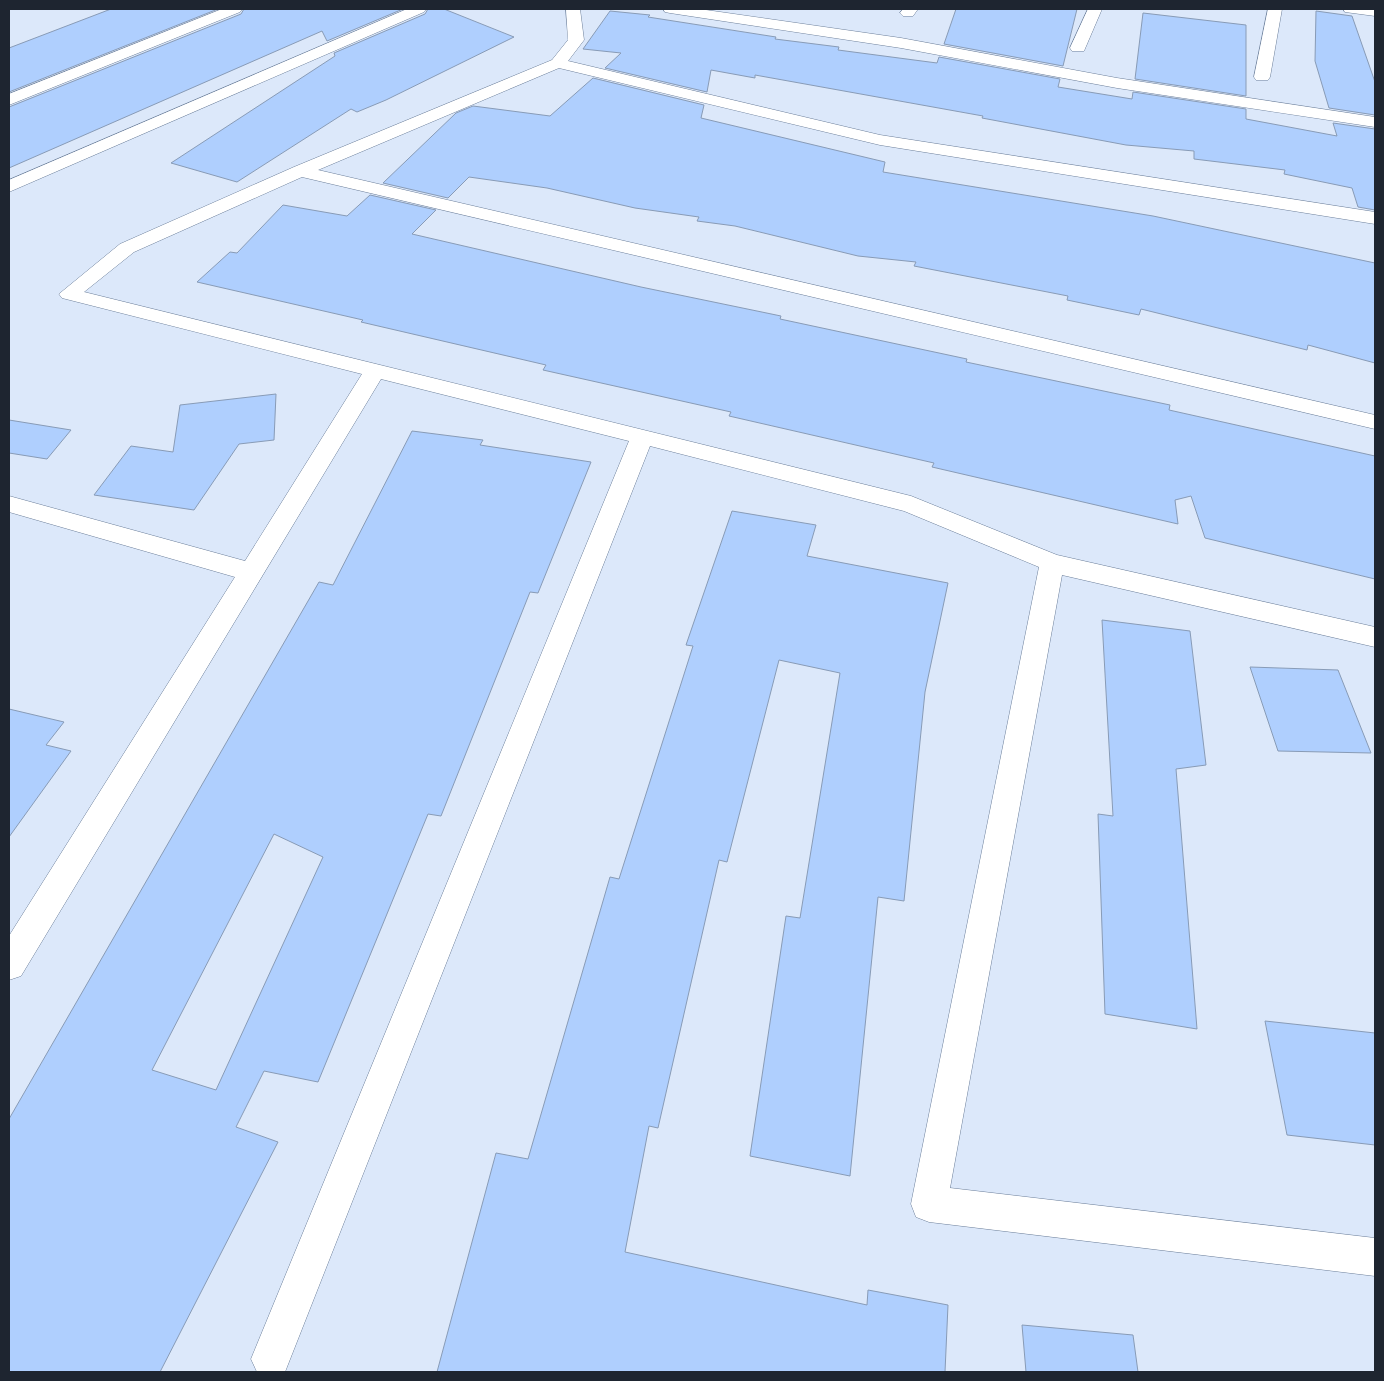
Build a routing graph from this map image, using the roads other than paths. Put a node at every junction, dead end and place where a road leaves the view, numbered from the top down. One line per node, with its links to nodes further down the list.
1 (235, 9): 12 (street)
2 (419, 9): 15 (street)
3 (573, 9): 10 (street)
4 (670, 9): 13 (street)
5 (1096, 9): 9 (street)
6 (1275, 9): 11 (street)
7 (1350, 9): 8 (street)
8 (1375, 12)
9 (1078, 48)
10 (558, 63): 14 (street); 16 (street)
11 (1262, 76)
12 (9, 100)
13 (1375, 122)
14 (300, 171): 17 (street); 18 (street)
15 (9, 187)
16 (1375, 218)
17 (374, 371): 19 (street); 22 (street)
18 (1375, 422)
19 (642, 437): 21 (street); 26 (street)
20 (9, 504): 22 (street)
21 (1052, 563): 23 (street); 25 (street)
22 (251, 572): 24 (street)
23 (1375, 637)
24 (9, 965)
25 (1375, 1256)
26 (271, 1359)

